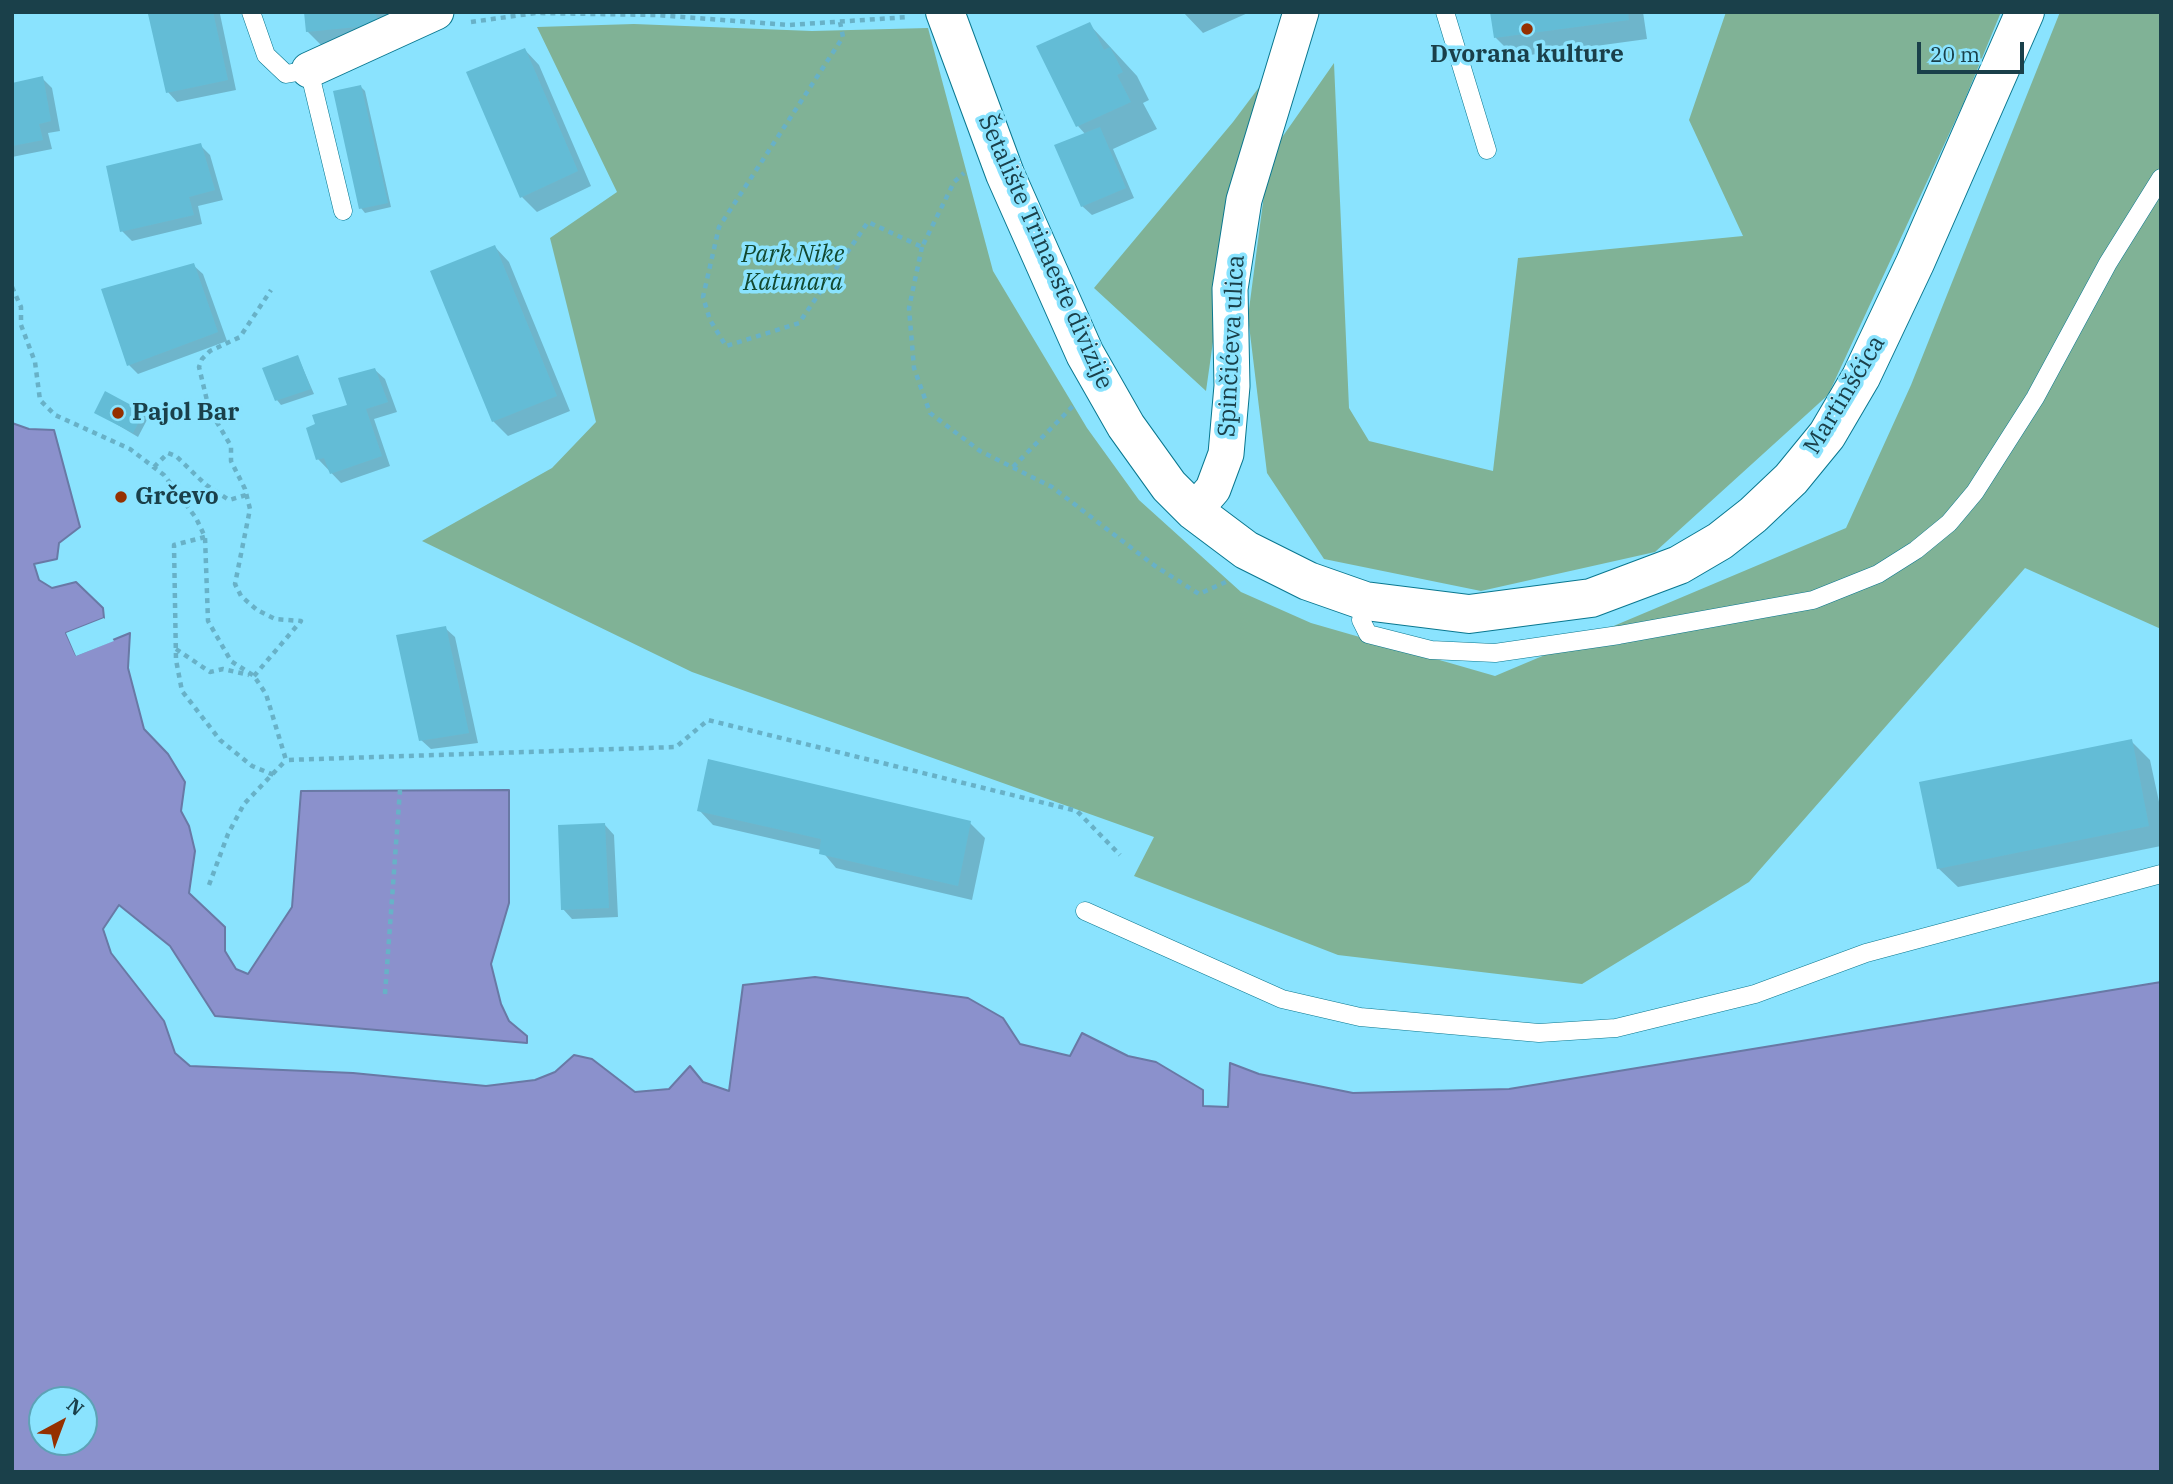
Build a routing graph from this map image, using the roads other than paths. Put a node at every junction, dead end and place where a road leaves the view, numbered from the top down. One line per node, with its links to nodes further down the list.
1 (251, 12): 7 (lane)
2 (1301, 12): 11 (street, Spinčićeva ulica)
3 (1445, 12): 8 (lane)
4 (2025, 12): 12 (main road, Martinšćica)
5 (931, 14): 11 (main road, Šetalište Trinaeste divizije)
6 (447, 19): 7 (street)
7 (309, 70): 10 (lane)
8 (1487, 150)
9 (2161, 177): 12 (lane)
10 (343, 211)
11 (1194, 511): 12 (main road, Martinšćica)
12 (1365, 601)
13 (2161, 874): 14 (lane)
14 (1085, 911)

